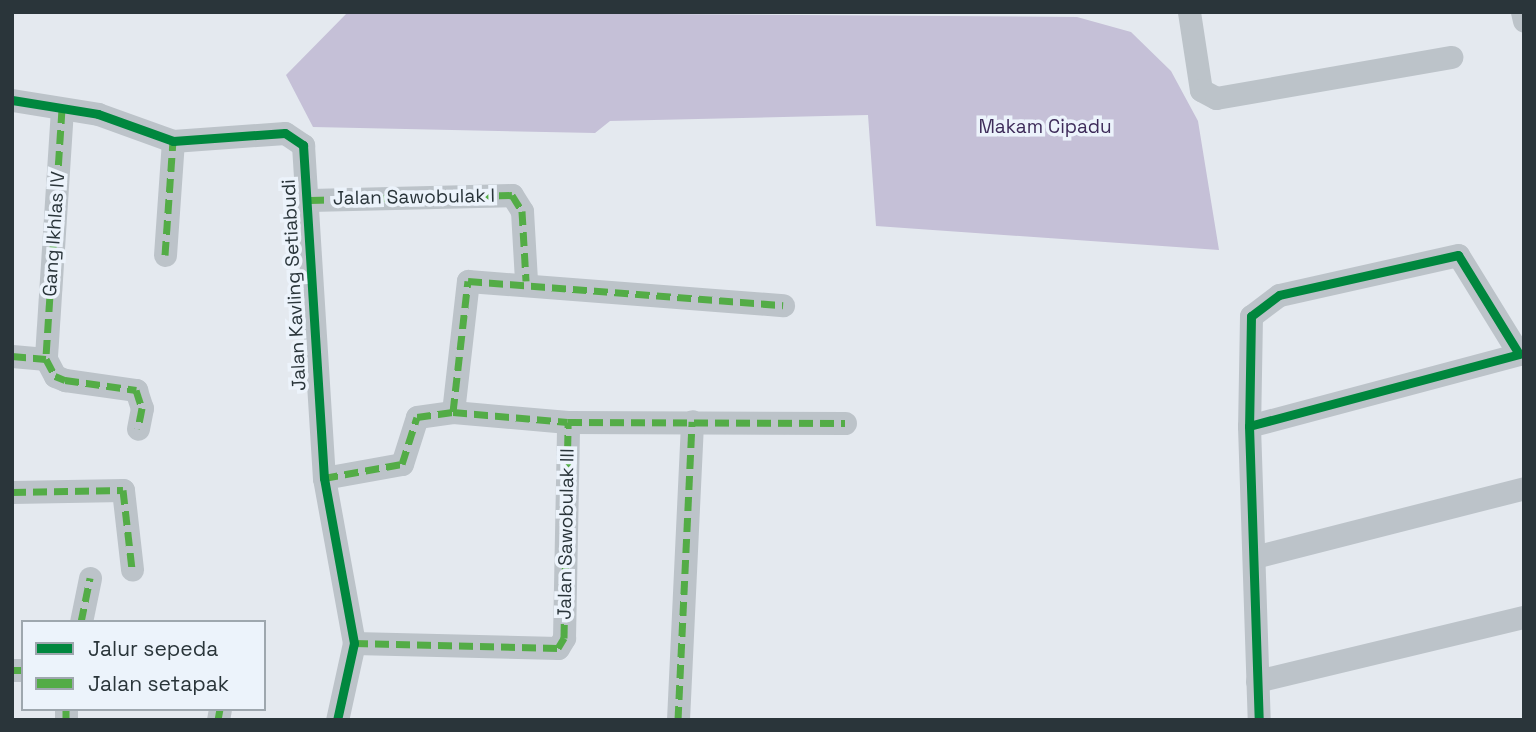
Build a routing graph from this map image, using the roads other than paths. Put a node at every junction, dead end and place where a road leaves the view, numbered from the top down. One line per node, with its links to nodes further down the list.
1 (1189, 12): 4 (street)
2 (1522, 12): 3 (street)
3 (1524, 21)
4 (1451, 57)
5 (12, 100): 6 (street, Jalan Kavling Setiabudi)
6 (62, 108): 7 (street, Jalan Kavling Setiabudi); 13 (street, Gang Ikhlas IV)
7 (173, 141): 8 (street, Jalan Kavling Setiabudi); 9 (street)
8 (310, 200): 10 (street, Jalan Sawobulak I); 20 (street, Jalan Kavling Setiabudi)
9 (165, 255)
10 (526, 281): 11 (street); 14 (street)
11 (783, 305)
12 (12, 356): 13 (street)
13 (46, 359): 19 (street)
14 (453, 412): 16 (street); 20 (street)
15 (692, 421): 16 (street); 17 (street); 31 (street)
16 (568, 422): 28 (street, Jalan Sawobulak III)
17 (845, 423)
18 (1249, 426): 18 (street); 23 (street)
19 (138, 429)
20 (324, 478): 28 (street, Jalan Kavling Setiabudi)
21 (1524, 488): 23 (street)
22 (12, 492): 24 (street)
23 (1254, 557): 29 (street)
24 (132, 569)
25 (90, 578): 27 (street)
26 (1524, 617): 29 (street)
27 (81, 620)
28 (354, 643): 30 (street, Jalan Kavling Setiabudi)
29 (1257, 681): 32 (street)
30 (337, 720)
31 (678, 720)
32 (1259, 720)

